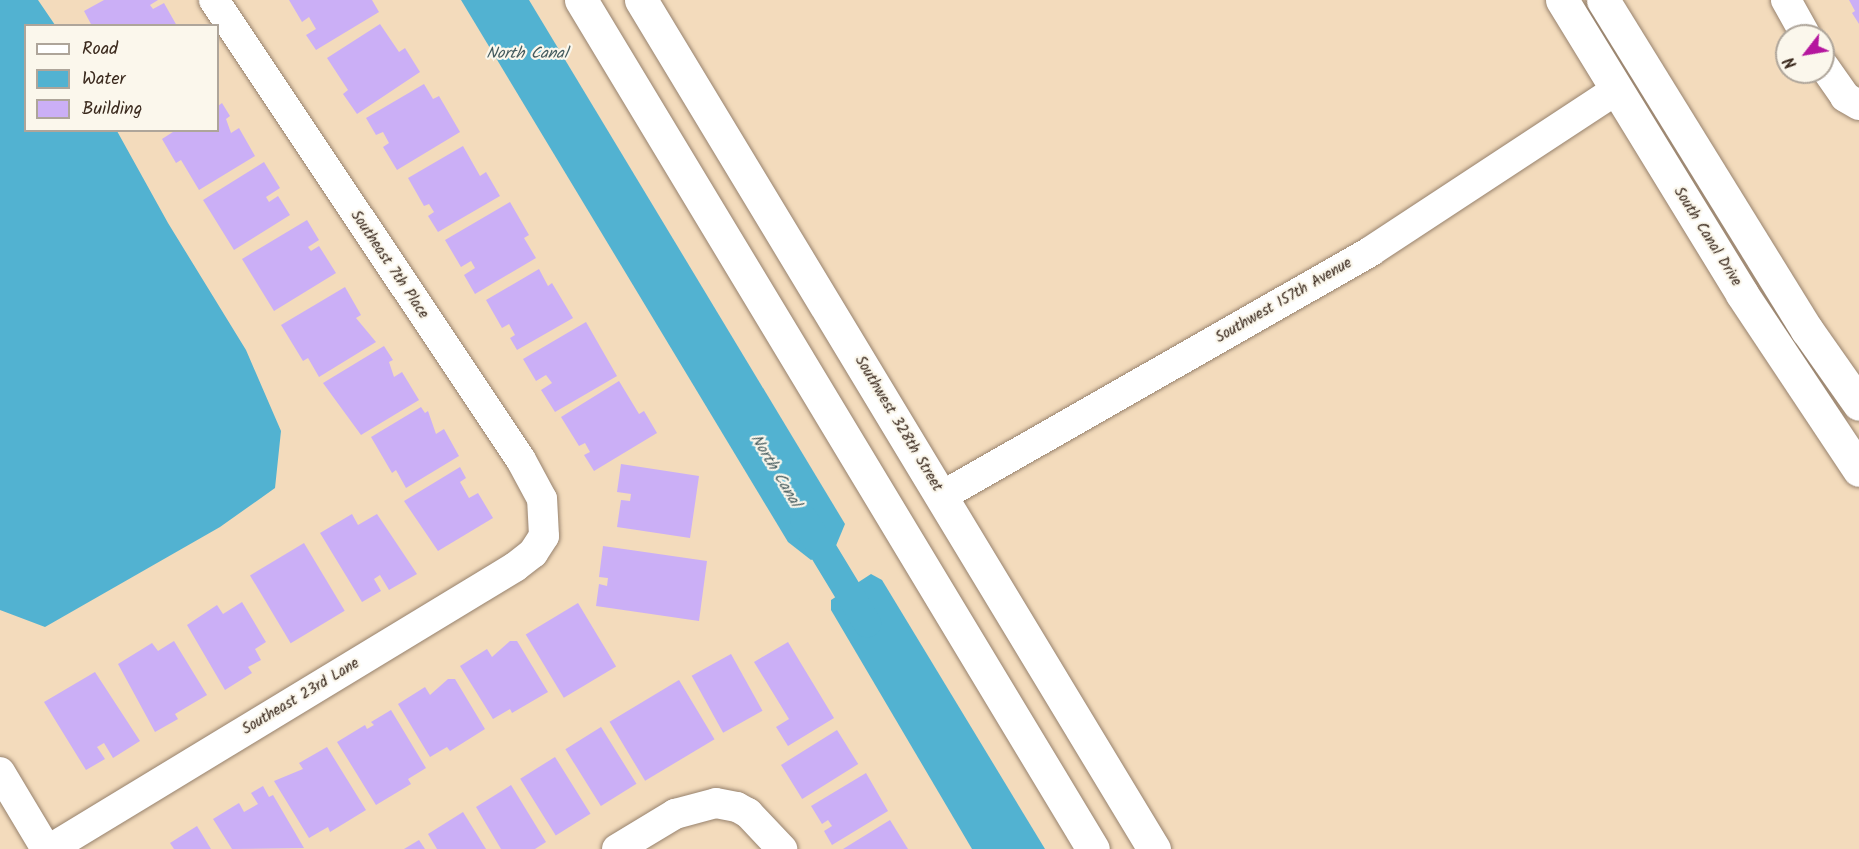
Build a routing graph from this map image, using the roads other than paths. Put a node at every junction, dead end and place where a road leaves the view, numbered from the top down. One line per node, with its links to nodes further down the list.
1 (214, 0): 14 (street, Southeast 7th Place)
2 (581, 0): 19 (street)
3 (641, 0): 13 (street, Southwest 328th Street)
4 (1562, 0): 9 (street, South Canal Drive)
5 (1603, 0): 11 (street)
6 (1786, 0): 7 (street)
7 (1799, 24)
8 (1835, 82): 10 (street)
9 (1616, 90): 12 (street, South Canal Drive); 13 (street, Southwest 157th Avenue)
10 (1859, 105)
11 (1859, 404)
12 (1859, 470)
13 (942, 496): 20 (street, Southwest 328th Street)
14 (544, 536): 16 (street, Southeast 23rd Lane)
15 (0, 772): 16 (street)
16 (48, 849)
17 (617, 849): 18 (street)
18 (782, 849)
19 (1093, 849)
20 (1154, 849)

